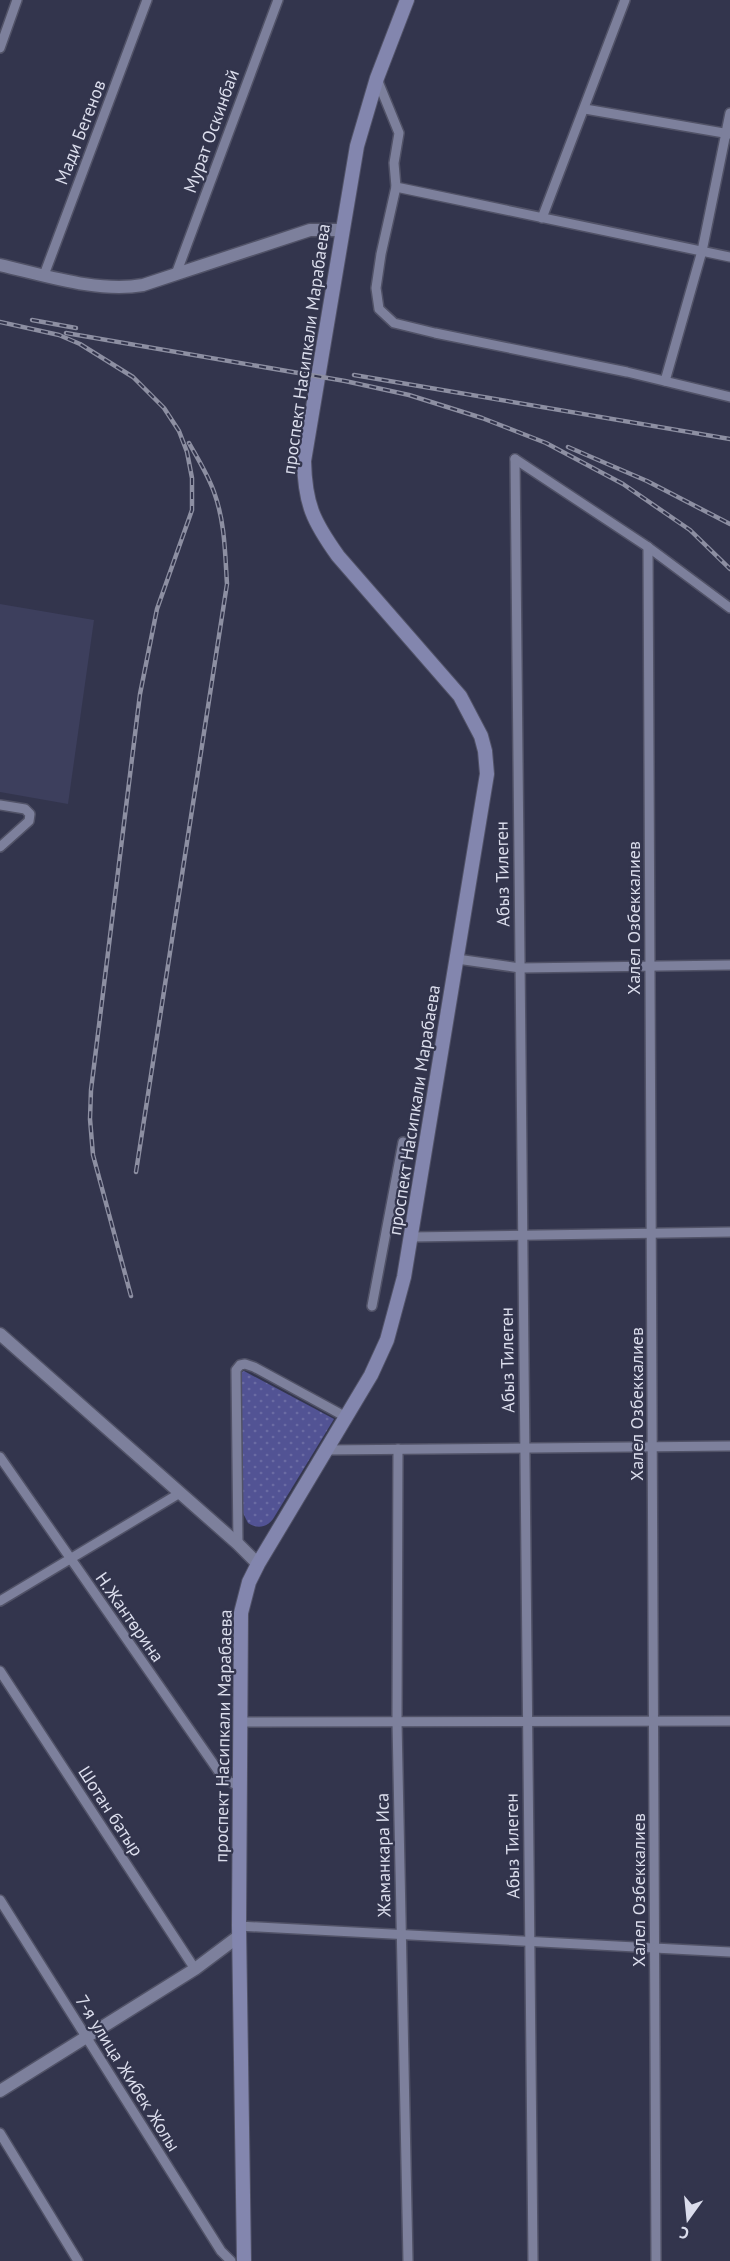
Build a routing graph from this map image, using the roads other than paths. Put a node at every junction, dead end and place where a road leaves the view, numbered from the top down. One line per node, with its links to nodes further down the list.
1 (17, 0): 6 (street)
2 (147, 0): 18 (street, Мади Бегенов)
3 (278, 0): 17 (street, Мурат Оскинбай)
4 (407, 0): 7 (main road, проспект Насипкали Марабаева)
5 (625, 0): 8 (street)
6 (0, 48)
7 (377, 78): 11 (street); 13 (main road, проспект Насипкали Марабаева)
8 (585, 108): 10 (street); 12 (street)
9 (730, 112): 10 (street)
10 (728, 134): 14 (street)
11 (396, 187): 12 (street); 19 (street)
12 (542, 218): 14 (street)
13 (341, 230): 17 (street); 25 (main road, проспект Насипкали Марабаева)
14 (702, 251): 15 (street); 19 (street)
15 (730, 257)
16 (0, 265): 18 (street)
17 (176, 274): 18 (street)
18 (44, 275)
19 (665, 381): 20 (street)
20 (730, 397)
21 (648, 547): 22 (street); 27 (street, Халел Озбеккалиев); 28 (street, Абыз Тилеген)
22 (730, 608)
23 (0, 805): 24 (street)
24 (0, 847)
25 (457, 959): 28 (street); 33 (main road, проспект Насипкали Марабаева)
26 (730, 965): 27 (street)
27 (650, 966): 28 (street); 31 (street, Халел Озбеккалиев)
28 (520, 968): 32 (street, Абыз Тилеген)
29 (403, 1142): 34 (street)
30 (730, 1232): 31 (street)
31 (651, 1234): 32 (street); 39 (street, Халел Озбеккалиев)
32 (522, 1235): 33 (street); 38 (street, Абыз Тилеген)
33 (411, 1237): 36 (main road, проспект Насипкали Марабаева)
34 (372, 1306)
35 (0, 1334): 43 (street)
36 (346, 1417): 41 (main road, проспект Насипкали Марабаева); 44 (street)
37 (730, 1446): 39 (street)
38 (525, 1448): 39 (street); 40 (street); 49 (street, Абыз Тилеген)
39 (652, 1448): 50 (street, Халел Озбеккалиев)
40 (398, 1449): 41 (street); 53 (street, Жаманкара Иса)
41 (326, 1450): 46 (main road, проспект Насипкали Марабаева)
42 (0, 1456): 45 (street, Н.Жантөрина)
43 (180, 1493): 44 (street); 45 (street)
44 (238, 1544): 46 (street)
45 (70, 1559): 47 (street); 54 (street, Н.Жантөрина)
46 (258, 1564): 52 (main road, проспект Насипкали Марабаева)
47 (0, 1601)
48 (0, 1671): 61 (street, Шотан батыр)
49 (527, 1721): 50 (street); 53 (street); 58 (street, Абыз Тилеген)
50 (654, 1721): 51 (street); 59 (street, Халел Озбеккалиев)
51 (730, 1721)
52 (242, 1722): 53 (street); 54 (main road, проспект Насипкали Марабаева)
53 (397, 1722): 57 (street, Жаманкара Иса)
54 (241, 1787): 56 (main road, проспект Насипкали Марабаева)
55 (0, 1900): 62 (street, 7-я улица Жибек Жолы)
56 (239, 1931): 57 (street); 61 (street); 67 (main road, проспект Насипкали Марабаева)
57 (402, 1934): 58 (street); 68 (street, Жаманкара Иса)
58 (529, 1941): 59 (street); 69 (street, Абыз Тилеген)
59 (655, 1948): 60 (street); 70 (street, Халел Озбеккалиев)
60 (730, 1952)
61 (195, 1969): 62 (street)
62 (87, 2038): 63 (street); 66 (street, 7-я улица Жибек Жолы)
63 (0, 2091)
64 (0, 2133): 65 (street)
65 (78, 2261)
66 (231, 2261)
67 (244, 2261)
68 (408, 2261)
69 (533, 2261)
70 (656, 2261)

